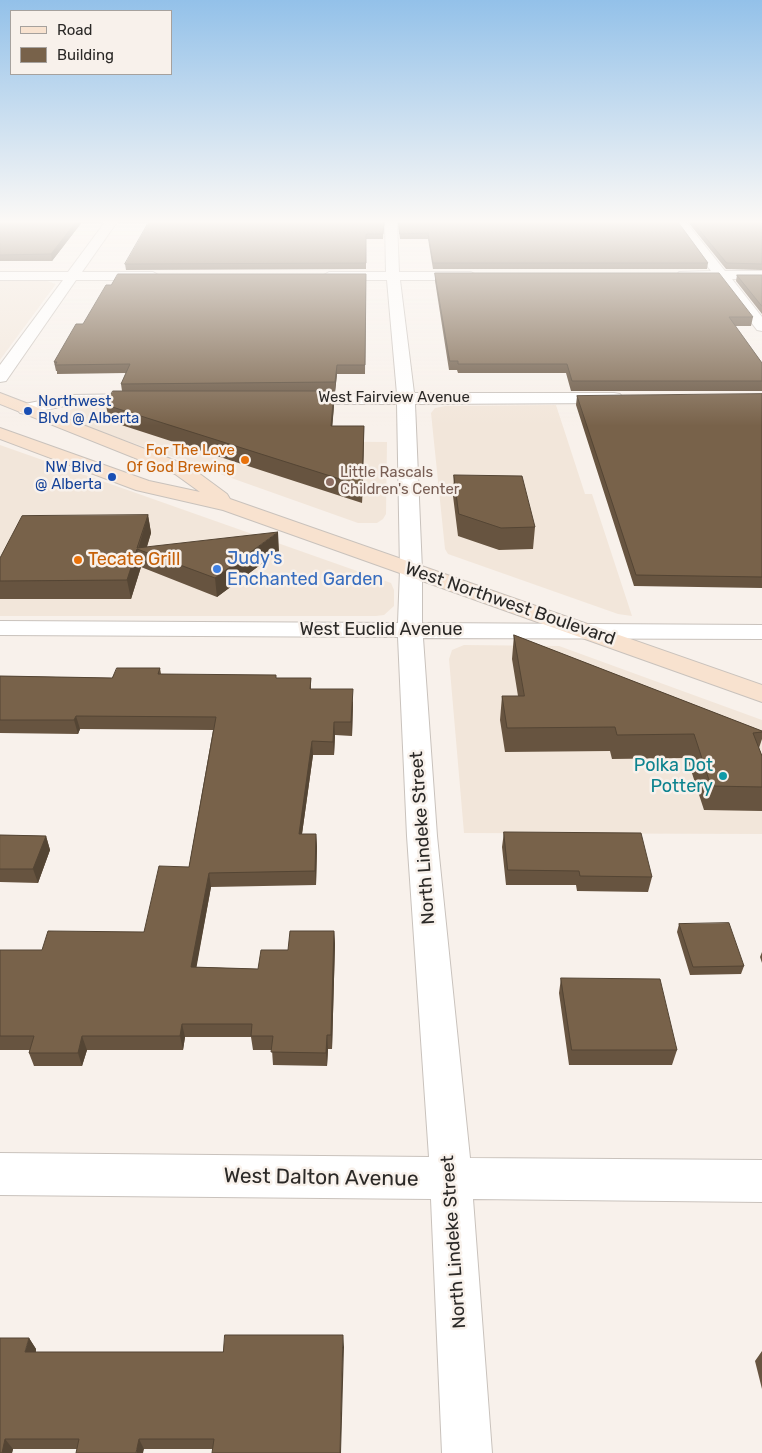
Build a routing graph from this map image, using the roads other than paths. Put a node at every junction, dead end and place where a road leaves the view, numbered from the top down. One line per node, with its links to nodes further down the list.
1 (63, 290): 5 (street)
2 (394, 290): 7 (street, North Lindeke Street)
3 (734, 290): 4 (street)
4 (762, 327)
5 (0, 377)
6 (0, 398): 11 (main road, West Northwest Boulevard)
7 (406, 398): 8 (street, West Fairview Avenue); 10 (street, West Fairview Avenue); 14 (street, North Lindeke Street)
8 (633, 398)
9 (168, 399): 11 (street)
10 (277, 399)
11 (26, 409): 13 (main road, West Northwest Boulevard)
12 (0, 432): 13 (main road, West Northwest Boulevard)
13 (229, 505): 14 (main road, West Northwest Boulevard)
14 (411, 570): 16 (street, North Lindeke Street); 17 (main road, West Northwest Boulevard)
15 (0, 628): 16 (street, West Euclid Avenue)
16 (410, 630): 17 (street, West Euclid Avenue); 21 (street, North Lindeke Street)
17 (590, 632): 18 (street, West Euclid Avenue); 19 (main road, West Northwest Boulevard)
18 (762, 632)
19 (762, 694)
20 (0, 1174): 21 (street, West Dalton Avenue)
21 (451, 1179): 22 (street, West Dalton Avenue); 23 (street, North Lindeke Street)
22 (762, 1181)
23 (467, 1453)

